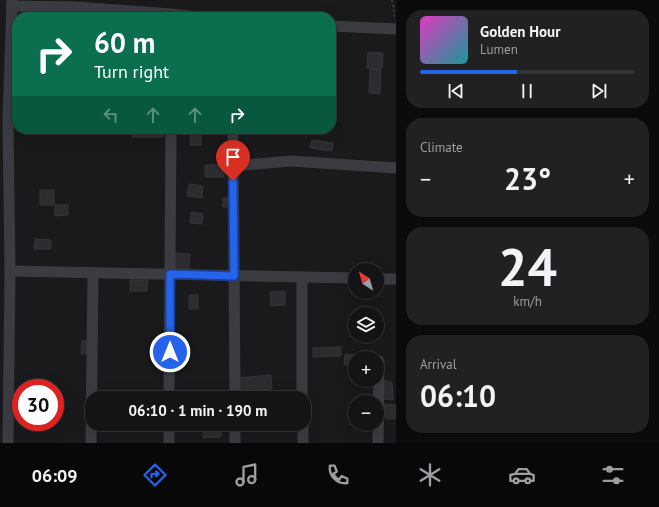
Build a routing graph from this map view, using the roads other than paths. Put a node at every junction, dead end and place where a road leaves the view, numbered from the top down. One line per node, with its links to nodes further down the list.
1 (12, 3): 2 (street); 9 (street)
2 (136, 12)
3 (336, 26): 4 (street)
4 (396, 29)
5 (171, 134): 11 (street)
6 (233, 134): 7 (street)
7 (233, 166): 8 (street); 12 (street)
8 (396, 168)
9 (10, 271): 10 (street); 24 (street)
10 (92, 273): 11 (street); 25 (street)
11 (170, 274): 12 (street); 18 (street)
12 (234, 276): 13 (street); 19 (street)
13 (302, 277): 14 (street); 20 (street)
14 (348, 278)
15 (384, 279): 16 (street)
16 (396, 279)
17 (379, 387): 29 (street)
18 (169, 391)
19 (235, 391)
20 (302, 391)
21 (169, 431): 26 (street)
22 (235, 431): 27 (street)
23 (303, 431): 28 (street)
24 (8, 443)
25 (91, 443)
26 (169, 443)
27 (235, 443)
28 (303, 443)
29 (378, 443)

